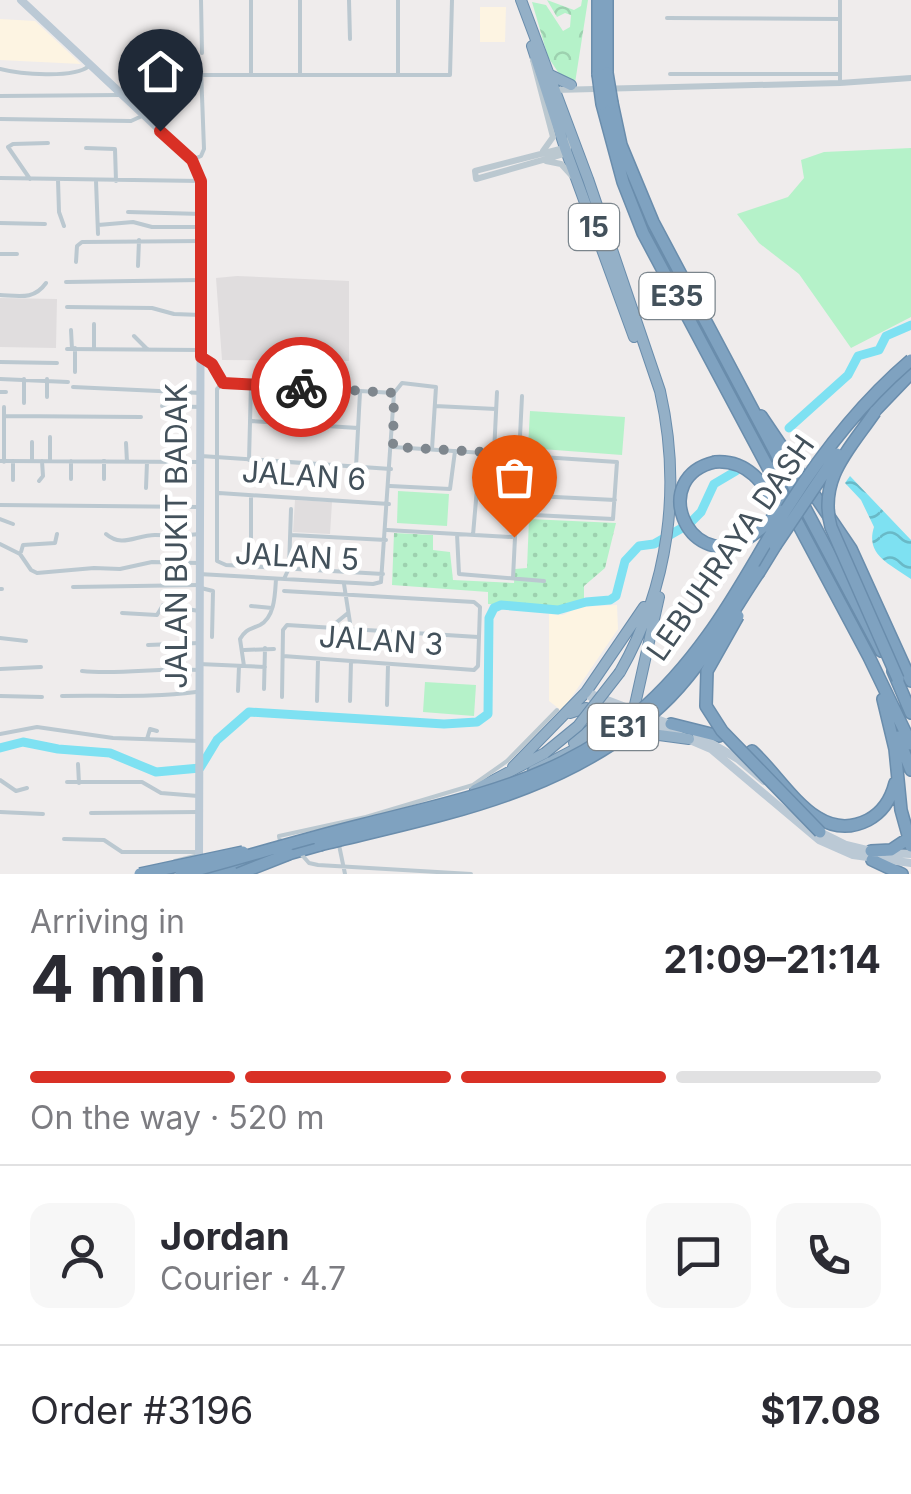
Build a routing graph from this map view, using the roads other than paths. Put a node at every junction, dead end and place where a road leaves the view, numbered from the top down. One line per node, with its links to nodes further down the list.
1 (21, 0): 16 (main road, JALAN BUKIT BADAK)
2 (201, 0): 15 (street)
3 (251, 0): 18 (street)
4 (300, 0): 19 (street)
5 (350, 0): 13 (street)
6 (398, 0): 22 (street)
7 (452, 0): 22 (street)
8 (598, 0): 23 (highway, E35)
9 (607, 0): 23 (highway, E35)
10 (840, 0): 12 (street)
11 (667, 18): 12 (street)
12 (840, 19): 25 (street)
13 (350, 38)
14 (531, 39): 20 (highway, 15); 27 (highway, 15); 38 (street)
15 (202, 53)
16 (89, 66): 17 (street); 28 (main road, JALAN BUKIT BADAK)
17 (0, 69)
18 (251, 74): 19 (street); 39 (street)
19 (300, 74): 22 (street)
20 (548, 74): 26 (highway); 27 (highway, 15)
21 (670, 74): 25 (street)
22 (398, 75)
23 (600, 78): 25 (street); 26 (street); 30 (highway, E35, bridge)
24 (911, 78): 25 (street)
25 (840, 79)
26 (572, 88): 27 (street); 31 (highway)
27 (552, 91): 31 (highway, 15); 37 (highway, 15)
28 (119, 95): 29 (street); 32 (main road, JALAN BUKIT BADAK)
29 (0, 96)
30 (607, 104): 106 (highway, E35); 106 (highway, E35)
31 (562, 106): 34 (highway, 15)
32 (142, 116): 33 (street); 39 (main road, JALAN BUKIT BADAK)
33 (0, 119)
34 (566, 121): 37 (street); 40 (highway, 15)
35 (48, 142): 43 (street)
36 (86, 148): 46 (street)
37 (567, 150): 38 (street); 40 (street); 48 (highway, 15)
38 (539, 158): 41 (street); 48 (street)
39 (192, 160): 47 (main road, JALAN BUKIT BADAK)
40 (582, 164): 113 (highway, 15)
41 (475, 175)
42 (0, 178): 43 (street)
43 (30, 180): 44 (street)
44 (58, 180): 45 (street); 54 (street)
45 (96, 181): 46 (street); 53 (street)
46 (116, 181): 47 (street)
47 (201, 181): 50 (main road, JALAN BUKIT BADAK)
48 (586, 204): 113 (highway, 15)
49 (128, 212): 50 (street)
50 (202, 214): 55 (main road, JALAN BUKIT BADAK)
51 (0, 224): 52 (street)
52 (45, 224)
53 (98, 225): 55 (street); 56 (street)
54 (64, 226)
55 (202, 228): 58 (main road, JALAN BUKIT BADAK)
56 (98, 234)
57 (139, 240): 58 (street); 61 (street); 62 (street)
58 (202, 241): 63 (main road, JALAN BUKIT BADAK)
59 (0, 254): 60 (street)
60 (17, 254)
61 (76, 262)
62 (138, 266)
63 (201, 280): 65 (street); 68 (main road, JALAN BUKIT BADAK)
64 (46, 282): 66 (street)
65 (66, 282)
66 (0, 295)
67 (67, 307): 68 (street)
68 (201, 315): 75 (main road, JALAN BUKIT BADAK)
69 (94, 324): 73 (street)
70 (71, 330): 72 (street)
71 (134, 336): 74 (street)
72 (71, 348): 73 (street); 79 (street)
73 (94, 348): 74 (street)
74 (147, 349): 75 (street)
75 (201, 354): 84 (street); 88 (main road, JALAN BUKIT BADAK)
76 (911, 360): 141 (highway, LEBUHRAYA DASH / E31, bridge)
77 (0, 362): 78 (street)
78 (57, 363)
79 (76, 372)
80 (911, 372): 98 (highway, LEBUHRAYA DASH / E31)
81 (0, 379): 82 (street)
82 (24, 380): 83 (street); 92 (street)
83 (47, 380): 88 (street); 91 (street)
84 (223, 383): 85 (street); 115 (street)
85 (251, 384): 86 (street); 101 (street)
86 (360, 391): 89 (street); 104 (street)
87 (497, 392): 97 (street)
88 (201, 393): 95 (main road, JALAN BUKIT BADAK)
89 (394, 393): 96 (street); 109 (street, JALAN 5)
90 (522, 396): 114 (street)
91 (47, 397)
92 (24, 403)
93 (4, 406): 99 (street)
94 (162, 406): 95 (street)
95 (201, 406): 117 (main road, JALAN BUKIT BADAK)
96 (435, 406): 97 (street); 110 (street)
97 (496, 409): 112 (street)
98 (875, 412): 166 (highway, LEBUHRAYA DASH / E31, bridge); 208 (highway, bridge)
99 (6, 416): 100 (street); 123 (street)
100 (141, 417)
101 (250, 422): 102 (street); 118 (street)
102 (297, 424)
103 (311, 426): 104 (street)
104 (358, 428): 129 (street)
105 (50, 437): 121 (street)
106 (765, 438): 116 (highway); 116 (highway, E35)
107 (32, 442): 120 (street)
108 (126, 444): 126 (street)
109 (393, 447): 110 (street); 130 (street, JALAN 5)
110 (432, 449): 111 (street)
111 (455, 451): 112 (street); 135 (street)
112 (494, 452): 114 (street)
113 (670, 452): 169 (highway, 15)
114 (518, 454): 139 (street); 140 (street)
115 (217, 458): 117 (street); 118 (street); 137 (street)
116 (777, 458): 157 (highway); 208 (highway, E35); 208 (highway); 231 (highway, E35)
117 (200, 459): 127 (street); 144 (main road, JALAN BUKIT BADAK)
118 (250, 460): 129 (street)
119 (14, 461): 120 (street); 123 (street); 132 (street)
120 (32, 461): 124 (street)
121 (50, 461): 122 (street); 124 (street)
122 (71, 461): 125 (street); 131 (street)
123 (2, 462)
124 (42, 462): 134 (street)
125 (104, 462): 126 (street); 133 (street)
126 (127, 462): 127 (street)
127 (147, 462): 136 (street)
128 (479, 465): 155 (street)
129 (356, 467): 130 (street)
130 (391, 469): 135 (street, JALAN 5)
131 (72, 478)
132 (13, 480)
133 (104, 480)
134 (39, 481)
135 (390, 486): 142 (street, JALAN 5)
136 (146, 488)
137 (217, 493): 138 (street, JALAN 6); 165 (street)
138 (251, 495): 142 (street, JALAN 6); 163 (street)
139 (515, 495): 140 (street); 146 (street)
140 (616, 500): 146 (street)
141 (790, 502): 157 (highway, bridge); 251 (highway, LEBUHRAYA DASH / E31, bridge)
142 (389, 504): 149 (street, JALAN 5)
143 (0, 505): 144 (street)
144 (198, 507): 152 (main road, JALAN BUKIT BADAK)
145 (291, 509): 154 (street)
146 (514, 514): 156 (street)
147 (0, 519): 148 (street)
148 (13, 524)
149 (387, 530): 153 (street); 158 (street, JALAN 5)
150 (57, 534): 160 (street)
151 (106, 534): 152 (street)
152 (198, 534): 164 (main road, JALAN BUKIT BADAK)
153 (457, 534): 155 (street); 170 (street)
154 (291, 535): 158 (street); 165 (street)
155 (474, 535): 156 (street)
156 (514, 537): 170 (street)
157 (799, 539): 220 (highway)
158 (386, 540): 168 (street, JALAN 5)
159 (0, 544): 161 (street)
160 (23, 545): 161 (street); 162 (street)
161 (8, 548): 162 (street)
162 (20, 554): 164 (street)
163 (251, 556)
164 (199, 563): 167 (main road, JALAN BUKIT BADAK)
165 (289, 568): 168 (street); 172 (street)
166 (759, 572): 247 (highway, bridge); 251 (highway, LEBUHRAYA DASH / E31, bridge)
167 (199, 574): 171 (street, JALAN 5); 176 (main road, JALAN BUKIT BADAK)
168 (383, 574): 174 (street, JALAN 5)
169 (660, 576): 178 (highway, 15); 221 (highway)
170 (513, 578): 173 (street)
171 (276, 579): 172 (street, JALAN 5); 181 (street)
172 (284, 579): 174 (street, JALAN 5)
173 (544, 581)
174 (343, 583): 179 (street)
175 (73, 587): 176 (street)
176 (199, 587): 182 (main road, JALAN BUKIT BADAK); 185 (street)
177 (284, 591): 179 (street)
178 (655, 591): 212 (highway); 233 (highway, 15, bridge)
179 (347, 595): 183 (street); 190 (street)
180 (251, 606): 181 (street)
181 (272, 608): 197 (street)
182 (199, 611): 184 (street); 186 (main road, JALAN BUKIT BADAK)
183 (348, 613): 187 (street); 188 (street)
184 (122, 614)
185 (212, 625): 186 (street); 189 (street)
186 (199, 626): 193 (main road, JALAN BUKIT BADAK)
187 (330, 627): 188 (street); 198 (street)
188 (351, 628): 190 (street)
189 (212, 637)
190 (478, 637): 201 (street, JALAN 3)
191 (0, 638): 192 (street)
192 (26, 641)
193 (199, 642): 194 (street); 204 (main road, JALAN BUKIT BADAK)
194 (148, 644)
195 (265, 648): 196 (street); 197 (street); 205 (street)
196 (274, 648)
197 (244, 650): 202 (street)
198 (283, 656): 199 (street, JALAN 3); 216 (street)
199 (318, 659): 200 (street, JALAN 3); 217 (street)
200 (351, 661): 201 (street, JALAN 3); 218 (street)
201 (388, 664): 219 (street)
202 (241, 666): 204 (street); 205 (street); 211 (street)
203 (41, 667): 206 (street)
204 (199, 667): 207 (street); 210 (main road, JALAN BUKIT BADAK)
205 (264, 667): 209 (street)
206 (0, 669)
207 (82, 672)
208 (904, 680): 223 (highway, E35)
209 (264, 689)
210 (199, 691): 214 (street); 230 (main road, JALAN BUKIT BADAK)
211 (238, 691)
212 (586, 692): 221 (main road); 222 (highway); 229 (main road)
213 (0, 696): 215 (street)
214 (62, 696)
215 (42, 697)
216 (282, 697)
217 (317, 701)
218 (350, 701)
219 (386, 705)
220 (886, 705): 235 (highway); 237 (highway)
221 (634, 709): 224 (main road)
222 (561, 713): 233 (highway); 236 (highway); 251 (street)
223 (911, 713)
224 (671, 724): 227 (highway); 247 (main road)
225 (158, 731): 228 (street)
226 (0, 734): 228 (street)
227 (718, 736)
228 (147, 739): 230 (street)
229 (689, 739): 233 (highway); 253 (main road)
230 (199, 740): 242 (main road, JALAN BUKIT BADAK)
231 (911, 744)
232 (752, 751): 237 (highway)
233 (551, 755): 236 (highway)
234 (78, 764): 240 (street)
235 (911, 770)
236 (511, 775): 250 (highway); 251 (highway)
237 (896, 778): 249 (highway)
238 (0, 780): 241 (street)
239 (66, 782): 240 (street)
240 (80, 783): 242 (street)
241 (27, 788)
242 (198, 796): 244 (main road, JALAN BUKIT BADAK)
243 (0, 812): 246 (street)
244 (198, 812): 245 (street); 254 (main road, JALAN BUKIT BADAK)
245 (91, 813)
246 (42, 814)
247 (820, 832): 253 (main road)
248 (64, 839): 254 (street)
249 (910, 842): 253 (highway)
250 (340, 845): 251 (highway); 257 (street)
251 (289, 850): 254 (highway); 256 (street); 261 (highway, bridge); 263 (highway, LEBUHRAYA DASH / E31, bridge); 264 (highway, LEBUHRAYA DASH / E31, bridge); 265 (highway); 266 (highway, bridge)
252 (911, 854): 253 (main road)
253 (871, 855): 255 (main road); 270 (highway)
254 (199, 859): 260 (street); 262 (highway)
255 (911, 863)
256 (318, 865): 257 (street); 267 (street)
257 (343, 866): 258 (street); 268 (street)
258 (373, 871): 259 (street)
259 (398, 871): 269 (street)
260 (127, 874)
261 (140, 874)
262 (168, 874)
263 (181, 874)
264 (213, 874)
265 (229, 874)
266 (238, 874)
267 (318, 874)
268 (344, 874)
269 (471, 874)
270 (902, 874)

